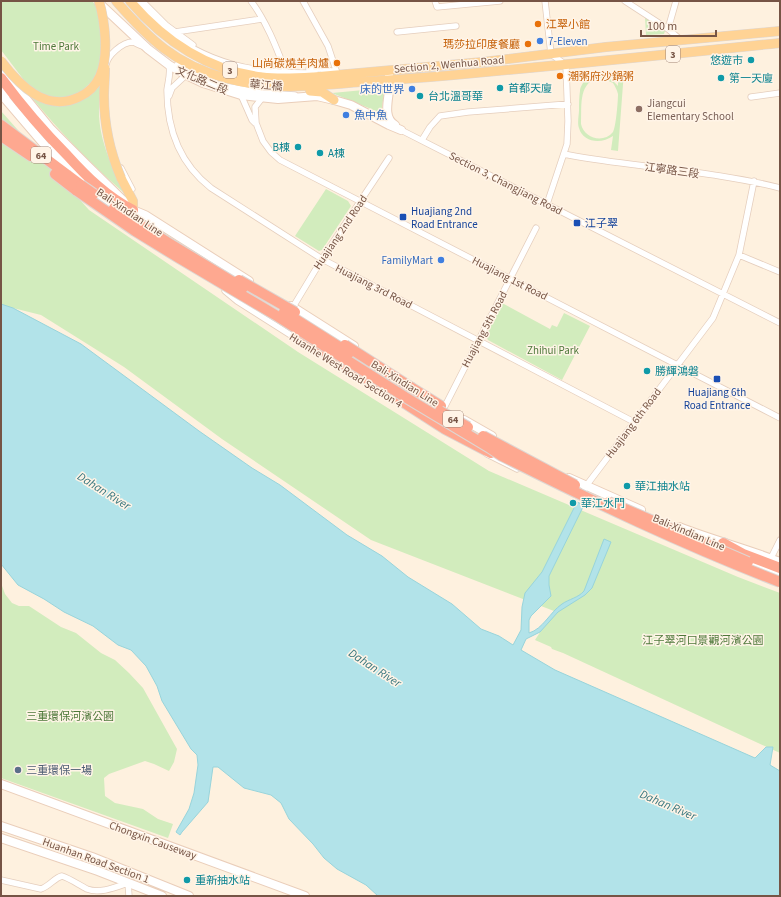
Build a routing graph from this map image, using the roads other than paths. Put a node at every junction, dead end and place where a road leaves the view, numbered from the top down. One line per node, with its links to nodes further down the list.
1 (97, 1): 23 (main road, bridge); 24 (main road, 文化路二段); 27 (street)
2 (102, 1): 14 (street)
3 (116, 1): 14 (main road, 3)
4 (130, 1): 12 (main road, 3)
5 (251, 1): 15 (street)
6 (303, 1): 35 (street)
7 (500, 1): 11 (street)
8 (545, 1): 25 (street)
9 (625, 1): 17 (street)
10 (676, 1): 17 (street)
11 (473, 2): 13 (street)
12 (139, 4): 19 (street); 35 (main road, Section 2, Wenhua Road / 3)
13 (436, 4)
14 (126, 18): 30 (main road, 華江橋 / 3); 45 (street)
15 (262, 19): 19 (street); 32 (street)
16 (456, 26): 20 (street)
17 (668, 29): 21 (street)
18 (780, 31): 21 (main road, Section 2, Wenhua Road / 3)
19 (176, 32): 32 (street)
20 (397, 32)
21 (682, 41): 25 (main road, Section 2, Wenhua Road / 3)
22 (780, 43): 28 (main road, Section 2, Wenhua Road / 3)
23 (105, 47): 26 (main road, bridge); 65 (main road, bridge)
24 (148, 49): 27 (street); 29 (main road, 文化路二段)
25 (551, 54): 28 (street); 33 (main road, Section 2, Wenhua Road / 3)
26 (1, 61)
27 (106, 63): 65 (street)
28 (566, 64): 38 (main road, Section 2, Wenhua Road / 3); 50 (street)
29 (168, 65): 36 (main road, 文化路二段); 47 (street, Huajiang 3rd Road)
30 (193, 66): 39 (main road, 華江橋 / 3); 49 (main road)
31 (1, 68): 65 (main road, Huanhe West Road Section 4)
32 (285, 70): 35 (street)
33 (388, 70): 35 (main road, Section 2, Wenhua Road / 3); 38 (main road)
34 (1, 73): 60 (street)
35 (340, 73)
36 (186, 75): 44 (main road, 文化路二段); 47 (street)
37 (1, 78): 60 (highway)
38 (391, 80): 39 (main road, Section 2, Wenhua Road / 3); 51 (main road)
39 (376, 81)
40 (1, 84): 60 (highway)
41 (1, 88): 60 (street)
42 (780, 93): 46 (street)
43 (1, 94): 60 (main road, Huanhe West Road Section 4)
44 (241, 96): 48 (main road, 文化路二段); 53 (street, Huajiang 1st Road)
45 (308, 96): 48 (main road, 文化路二段); 49 (main road, 文化路二段)
46 (751, 97)
47 (168, 98): 70 (street, Huajiang 3rd Road)
48 (262, 98): 53 (street, Huajiang 1st Road)
49 (334, 100): 52 (main road, Section 3, Changjiang Road)
50 (568, 104): 57 (street); 58 (street)
51 (387, 106): 52 (main road); 55 (main road)
52 (357, 108): 55 (main road, Section 3, Changjiang Road)
53 (256, 123): 63 (street, Huajiang 1st Road)
54 (1, 125): 60 (highway, 64)
55 (401, 130): 57 (street, Section 3, Changjiang Road)
56 (1, 136): 60 (highway, 64)
57 (422, 140): 64 (street, Section 3, Changjiang Road)
58 (564, 154): 61 (street, 江寧路三段); 64 (street)
59 (389, 158): 63 (street, Huajiang 2nd Road)
60 (83, 179): 65 (highway); 66 (main road, Huanhe West Road Section 4); 67 (highway, Bali-Xindian Line / 64, bridge); 83 (highway, Bali-Xindian Line / 64, bridge)
61 (754, 181): 62 (street, 江寧路三段); 69 (street, Huajiang 6th Road)
62 (780, 188)
63 (361, 202): 70 (street, Huajiang 2nd Road); 72 (street, Huajiang 1st Road)
64 (547, 204): 74 (street, Section 3, Changjiang Road)
65 (133, 210): 66 (main road); 75 (main road, Huanhe West Road Section 4)
66 (128, 219): 73 (main road, Huanhe West Road Section 4); 85 (main road, Huanhe West Road Section 4)
67 (145, 228): 80 (highway, bridge); 94 (highway, Bali-Xindian Line / 64, bridge)
68 (536, 228): 72 (street, Huajiang 5th Road)
69 (739, 255): 71 (street); 74 (street, Huajiang 6th Road)
70 (322, 259): 76 (street, Huajiang 2nd Road); 78 (street, Huajiang 3rd Road)
71 (780, 272)
72 (511, 278): 78 (street, Huajiang 5th Road); 79 (street, Huajiang 1st Road)
73 (225, 291): 83 (highway); 85 (street, Huanhe West Road Section 4)
74 (723, 294): 77 (street, Section 3, Changjiang Road); 79 (street, Huajiang 6th Road)
75 (276, 299): 76 (main road, Huanhe West Road Section 4); 80 (main road, Huanhe West Road Section 4)
76 (292, 307): 80 (main road, Huanhe West Road Section 4)
77 (780, 323)
78 (478, 340): 80 (street, Huajiang 5th Road); 82 (street, Huajiang 3rd Road)
79 (677, 364): 81 (street, Huajiang 1st Road); 82 (street, Huajiang 6th Road)
80 (443, 407): 84 (main road, Huanhe West Road Section 4)
81 (780, 418)
82 (634, 422): 84 (street, Huajiang 6th Road)
83 (502, 456): 95 (highway, Bali-Xindian Line / 64, bridge)
84 (586, 486): 85 (street, Huajiang 6th Road); 86 (main road, Huanhe West Road Section 4)
85 (582, 495): 89 (main road, Huanhe West Road Section 4)
86 (679, 528): 88 (main road, Huanhe West Road Section 4); 90 (main road, Huanhe West Road Section 4)
87 (780, 540): 91 (street)
88 (723, 544): 91 (highway)
89 (683, 545): 90 (main road, Huanhe West Road Section 4); 95 (street, Huanhe West Road Section 4)
90 (717, 552): 94 (main road, Huanhe West Road Section 4)
91 (766, 560): 92 (main road); 93 (highway)
92 (780, 562)
93 (780, 568)
94 (780, 575)
95 (780, 582)
96 (1, 784): 105 (main road, Chongxin Causeway)
97 (1, 826): 99 (main road, Huanhan Road Section 1)
98 (1, 838): 101 (main road, Huanhan Road Section 1)
99 (133, 873): 101 (street); 104 (main road, Huanhan Road Section 1)
100 (1, 880): 101 (street)
101 (128, 883): 102 (street); 103 (main road, Huanhan Road Section 1)
102 (129, 896)
103 (162, 896)
104 (190, 896)
105 (305, 896)

